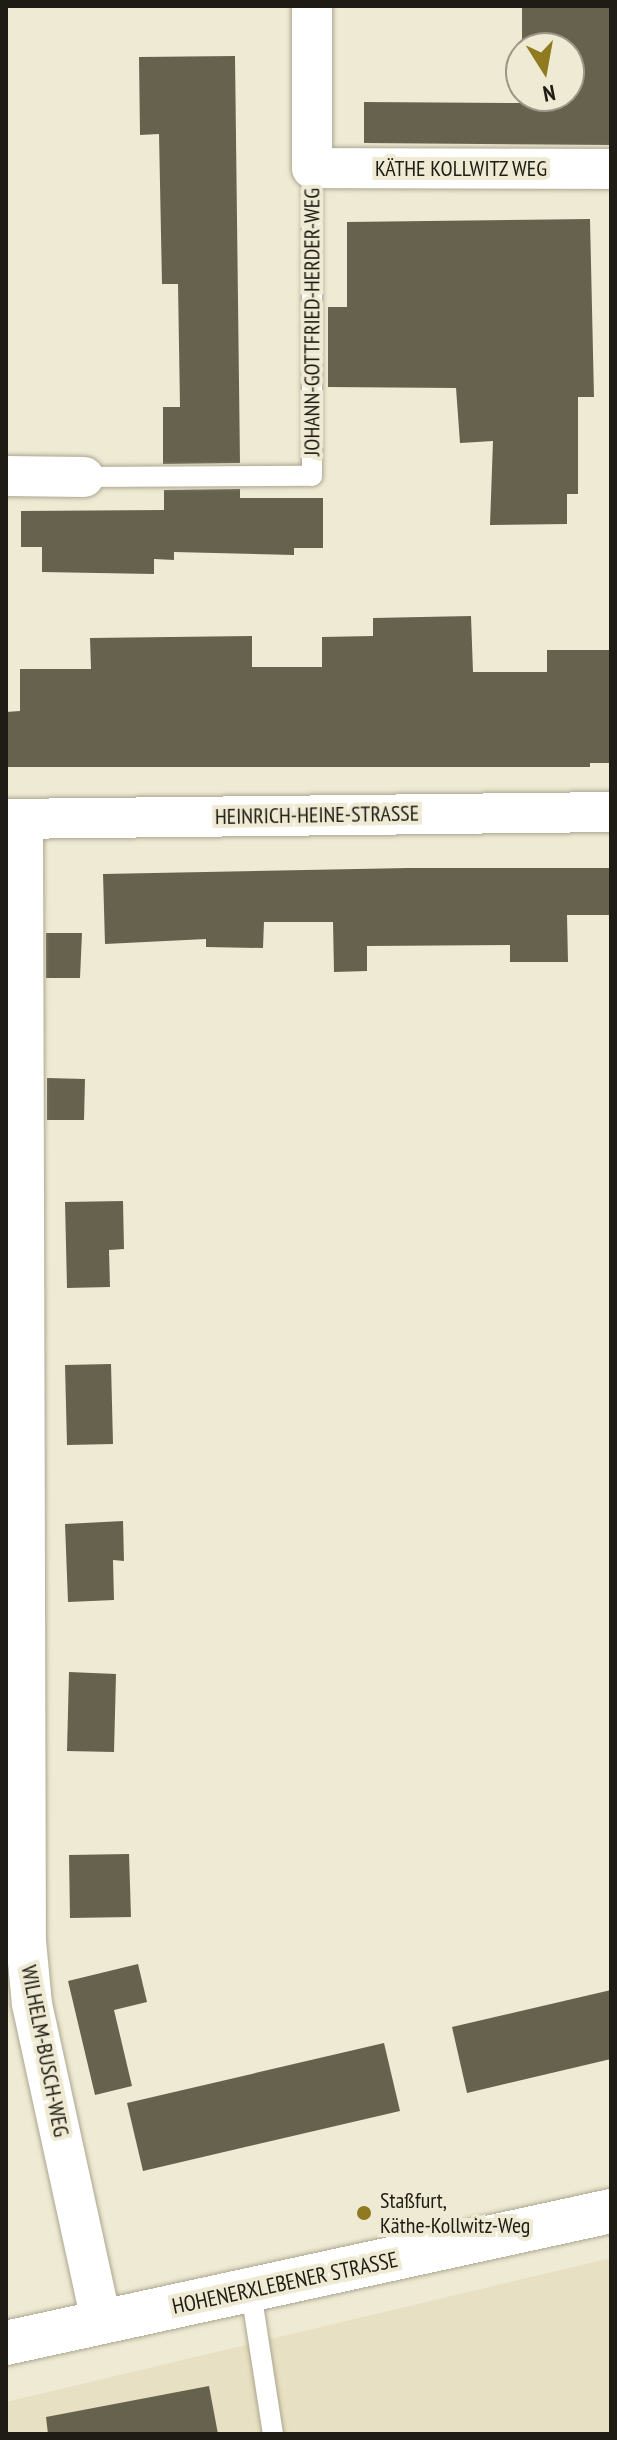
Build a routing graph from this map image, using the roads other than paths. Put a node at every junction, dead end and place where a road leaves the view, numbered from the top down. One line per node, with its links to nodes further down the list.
1 (312, 6): 2 (street, JOHANN-GOTTFRIED-HERDER-WEG)
2 (312, 168): 3 (street, KÄTHE KOLLWITZ WEG); 5 (lane, JOHANN-GOTTFRIED-HERDER-WEG)
3 (611, 169)
4 (6, 476): 5 (street, JOHANN-GOTTFRIED-HERDER-WEG)
5 (84, 477)
6 (611, 812): 7 (street, HEINRICH-HEINE-STRASSE)
7 (14, 819): 10 (street, WILHELM-BUSCH-WEG)
8 (611, 2211): 9 (main road, HOHENERXLEBENER STRASSE)
9 (251, 2292): 10 (main road, HOHENERXLEBENER STRASSE); 12 (lane)
10 (101, 2320): 11 (main road, HOHENERXLEBENER STRASSE)
11 (6, 2343)
12 (273, 2434)

